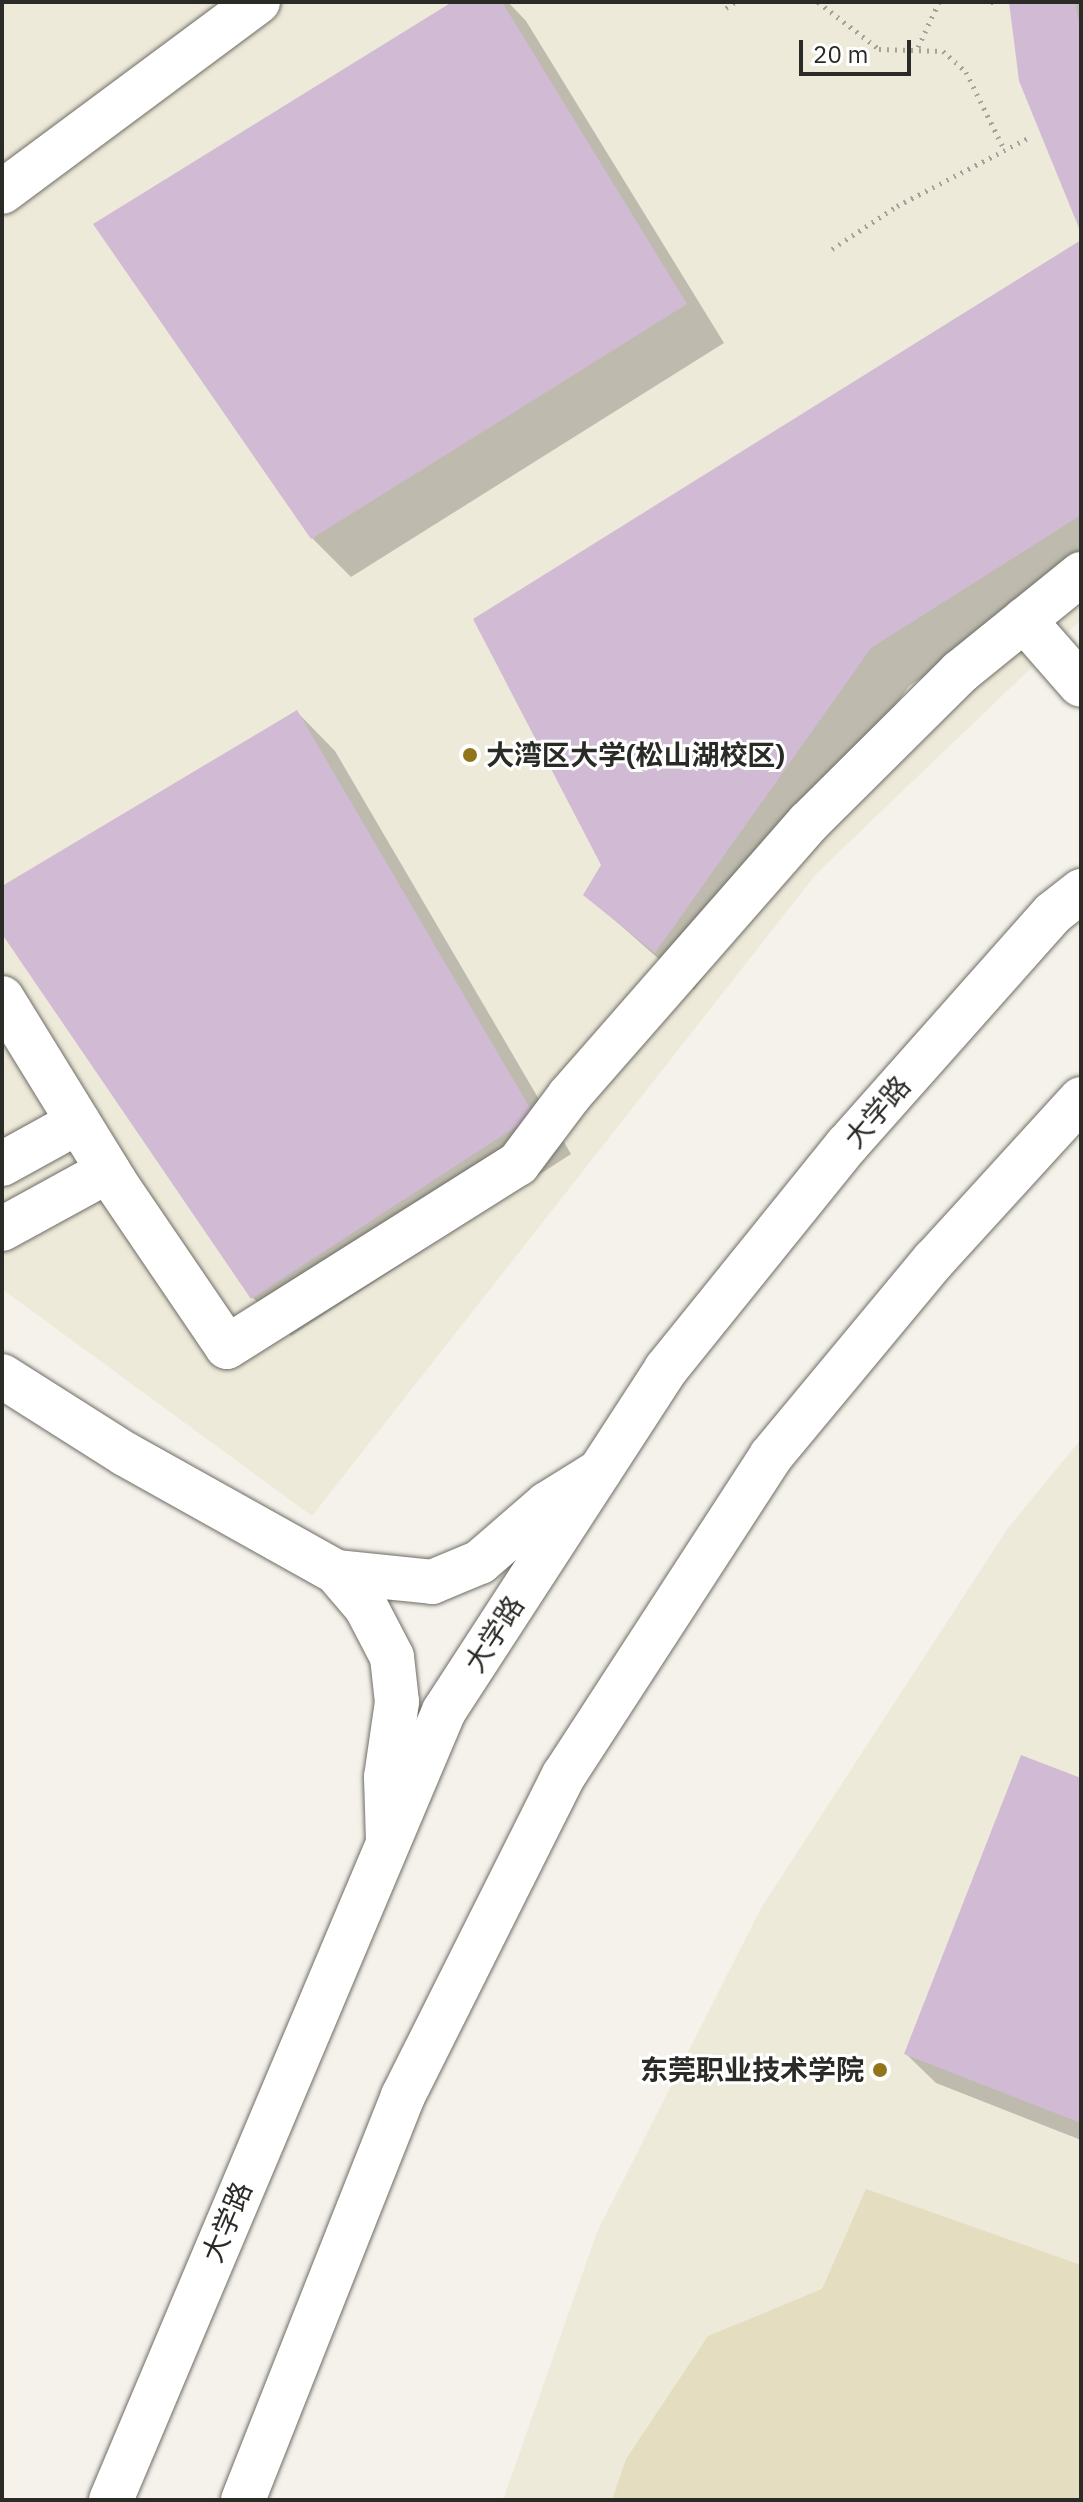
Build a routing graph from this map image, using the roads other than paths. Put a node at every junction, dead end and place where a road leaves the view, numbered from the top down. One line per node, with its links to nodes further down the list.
1 (258, 2): 2 (main road)
2 (2, 192)
3 (1081, 574): 4 (main road)
4 (1024, 620): 5 (main road); 11 (main road)
5 (1081, 685)
6 (1081, 891): 14 (main road, 大学路)
7 (2, 998): 9 (main road)
8 (1081, 1099): 18 (main road)
9 (78, 1122): 10 (main road); 11 (main road)
10 (2, 1164)
11 (108, 1171): 12 (main road)
12 (2, 1229)
13 (2, 1376): 15 (main road)
14 (600, 1471): 15 (main road); 16 (main road, 大学路)
15 (336, 1572): 16 (main road)
16 (388, 1841): 17 (main road, 大学路)
17 (111, 2500)
18 (243, 2500)

